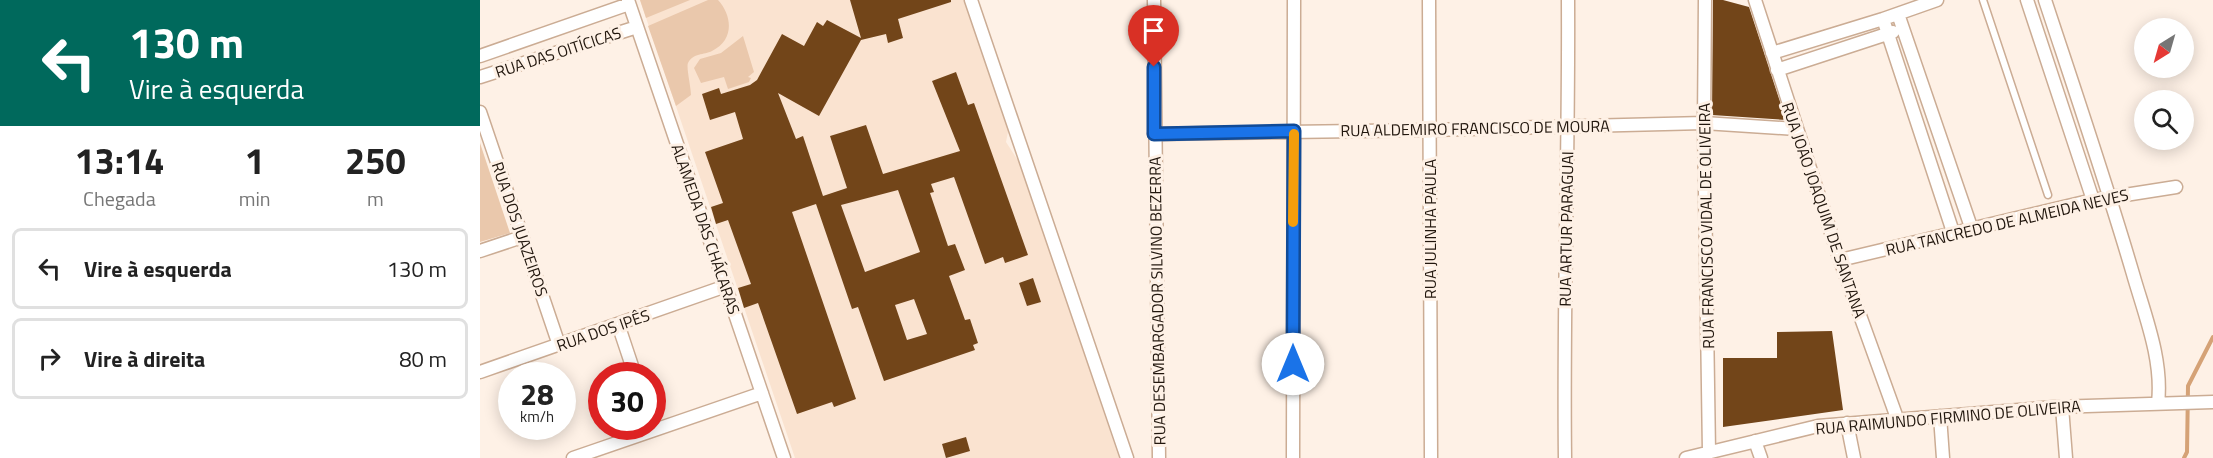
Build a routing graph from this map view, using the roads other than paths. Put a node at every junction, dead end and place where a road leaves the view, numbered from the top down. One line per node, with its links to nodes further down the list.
1 (971, 0): 57 (street)
2 (1154, 0): 28 (street, RUA DESEMBARGADOR SILVINO BEZERRA)
3 (1294, 0): 27 (street)
4 (1429, 0): 26 (street, RUA JULINHA PAULA)
5 (1568, 0): 24 (street, RUA ARTUR PARAGUAI)
6 (1705, 0): 23 (street, RUA FRANCISCO VIDAL DE OLIVEIRA)
7 (1755, 0): 18 (street, RUA JOÃO JOAQUIM DE SANTANA)
8 (1937, 0): 13 (street)
9 (1983, 0): 30 (lane)
10 (2027, 0): 32 (street)
11 (2045, 0): 31 (street)
12 (629, 2): 15 (street, ALAMEDA DAS CHÁCARAS); 19 (street, RUA DAS OITÍCICAS)
13 (1898, 14): 14 (street); 16 (street)
14 (1883, 19): 17 (street); 18 (street)
15 (637, 27): 21 (street, RUA DAS OITÍCICAS); 38 (street, ALAMEDA DAS CHÁCARAS)
16 (1903, 29): 17 (street); 33 (street)
17 (1888, 34): 20 (street); 34 (street)
18 (1772, 53): 20 (street, RUA JOÃO JOAQUIM DE SANTANA)
19 (480, 56)
20 (1778, 70): 25 (street, RUA JOÃO JOAQUIM DE SANTANA)
21 (480, 77)
22 (480, 112): 35 (street, RUA DOS JUAZEIROS)
23 (1704, 123): 24 (street, RUA ALDEMIRO FRANCISCO DE MOURA); 25 (street, RUA ALDEMIRO FRANCISCO DE MOURA); 53 (street, RUA FRANCISCO VIDAL DE OLIVEIRA)
24 (1569, 126): 26 (street, RUA ALDEMIRO FRANCISCO DE MOURA); 61 (street, RUA ARTUR PARAGUAI)
25 (1796, 129): 37 (street, RUA JOÃO JOAQUIM DE SANTANA)
26 (1430, 130): 27 (street, RUA ALDEMIRO FRANCISCO DE MOURA); 60 (street, RUA JULINHA PAULA)
27 (1294, 131): 28 (street, RUA ALDEMIRO FRANCISCO DE MOURA); 59 (street)
28 (1154, 134): 58 (street, RUA DESEMBARGADOR SILVINO BEZERRA)
29 (2176, 186): 31 (street, RUA TANCREDO DE ALMEIDA NEVES)
30 (2048, 195)
31 (2110, 197): 32 (street, RUA TANCREDO DE ALMEIDA NEVES); 45 (street)
32 (2093, 200): 33 (street, RUA TANCREDO DE ALMEIDA NEVES)
33 (1971, 227): 34 (street, RUA TANCREDO DE ALMEIDA NEVES)
34 (1953, 232): 37 (street, RUA TANCREDO DE ALMEIDA NEVES)
35 (522, 237): 36 (street); 40 (street, RUA DOS JUAZEIROS)
36 (480, 251)
37 (1840, 260): 48 (street, RUA JOÃO JOAQUIM DE SANTANA)
38 (726, 286): 39 (street, RUA DOS IPÊS); 43 (street, ALAMEDA DAS CHÁCARAS)
39 (618, 324): 40 (street, RUA DOS IPÊS); 41 (street)
40 (559, 345): 42 (street, RUA DOS IPÊS)
41 (631, 362)
42 (480, 372)
43 (762, 393): 50 (street); 56 (street, ALAMEDA DAS CHÁCARAS)
44 (2213, 402): 45 (street, RUA RAIMUNDO FIRMINO DE OLIVEIRA)
45 (2164, 403): 46 (street, RUA RAIMUNDO FIRMINO DE OLIVEIRA)
46 (2062, 406): 47 (street, RUA RAIMUNDO FIRMINO DE OLIVEIRA); 66 (street)
47 (1940, 416): 48 (street, RUA RAIMUNDO FIRMINO DE OLIVEIRA); 65 (street)
48 (1896, 418): 49 (street, RUA RAIMUNDO FIRMINO DE OLIVEIRA)
49 (1847, 423): 52 (street, RUA RAIMUNDO FIRMINO DE OLIVEIRA); 64 (street)
50 (666, 424)
51 (627, 440): 54 (street)
52 (1755, 441): 53 (street, RUA RAIMUNDO FIRMINO DE OLIVEIRA); 63 (street)
53 (1709, 452): 62 (street, RUA RAIMUNDO FIRMINO DE OLIVEIRA)
54 (594, 455): 55 (street)
55 (573, 458)
56 (784, 458)
57 (1127, 458)
58 (1160, 458)
59 (1293, 458)
60 (1431, 458)
61 (1565, 458)
62 (1686, 458)
63 (1761, 458)
64 (1854, 458)
65 (1943, 458)
66 (2066, 458)

